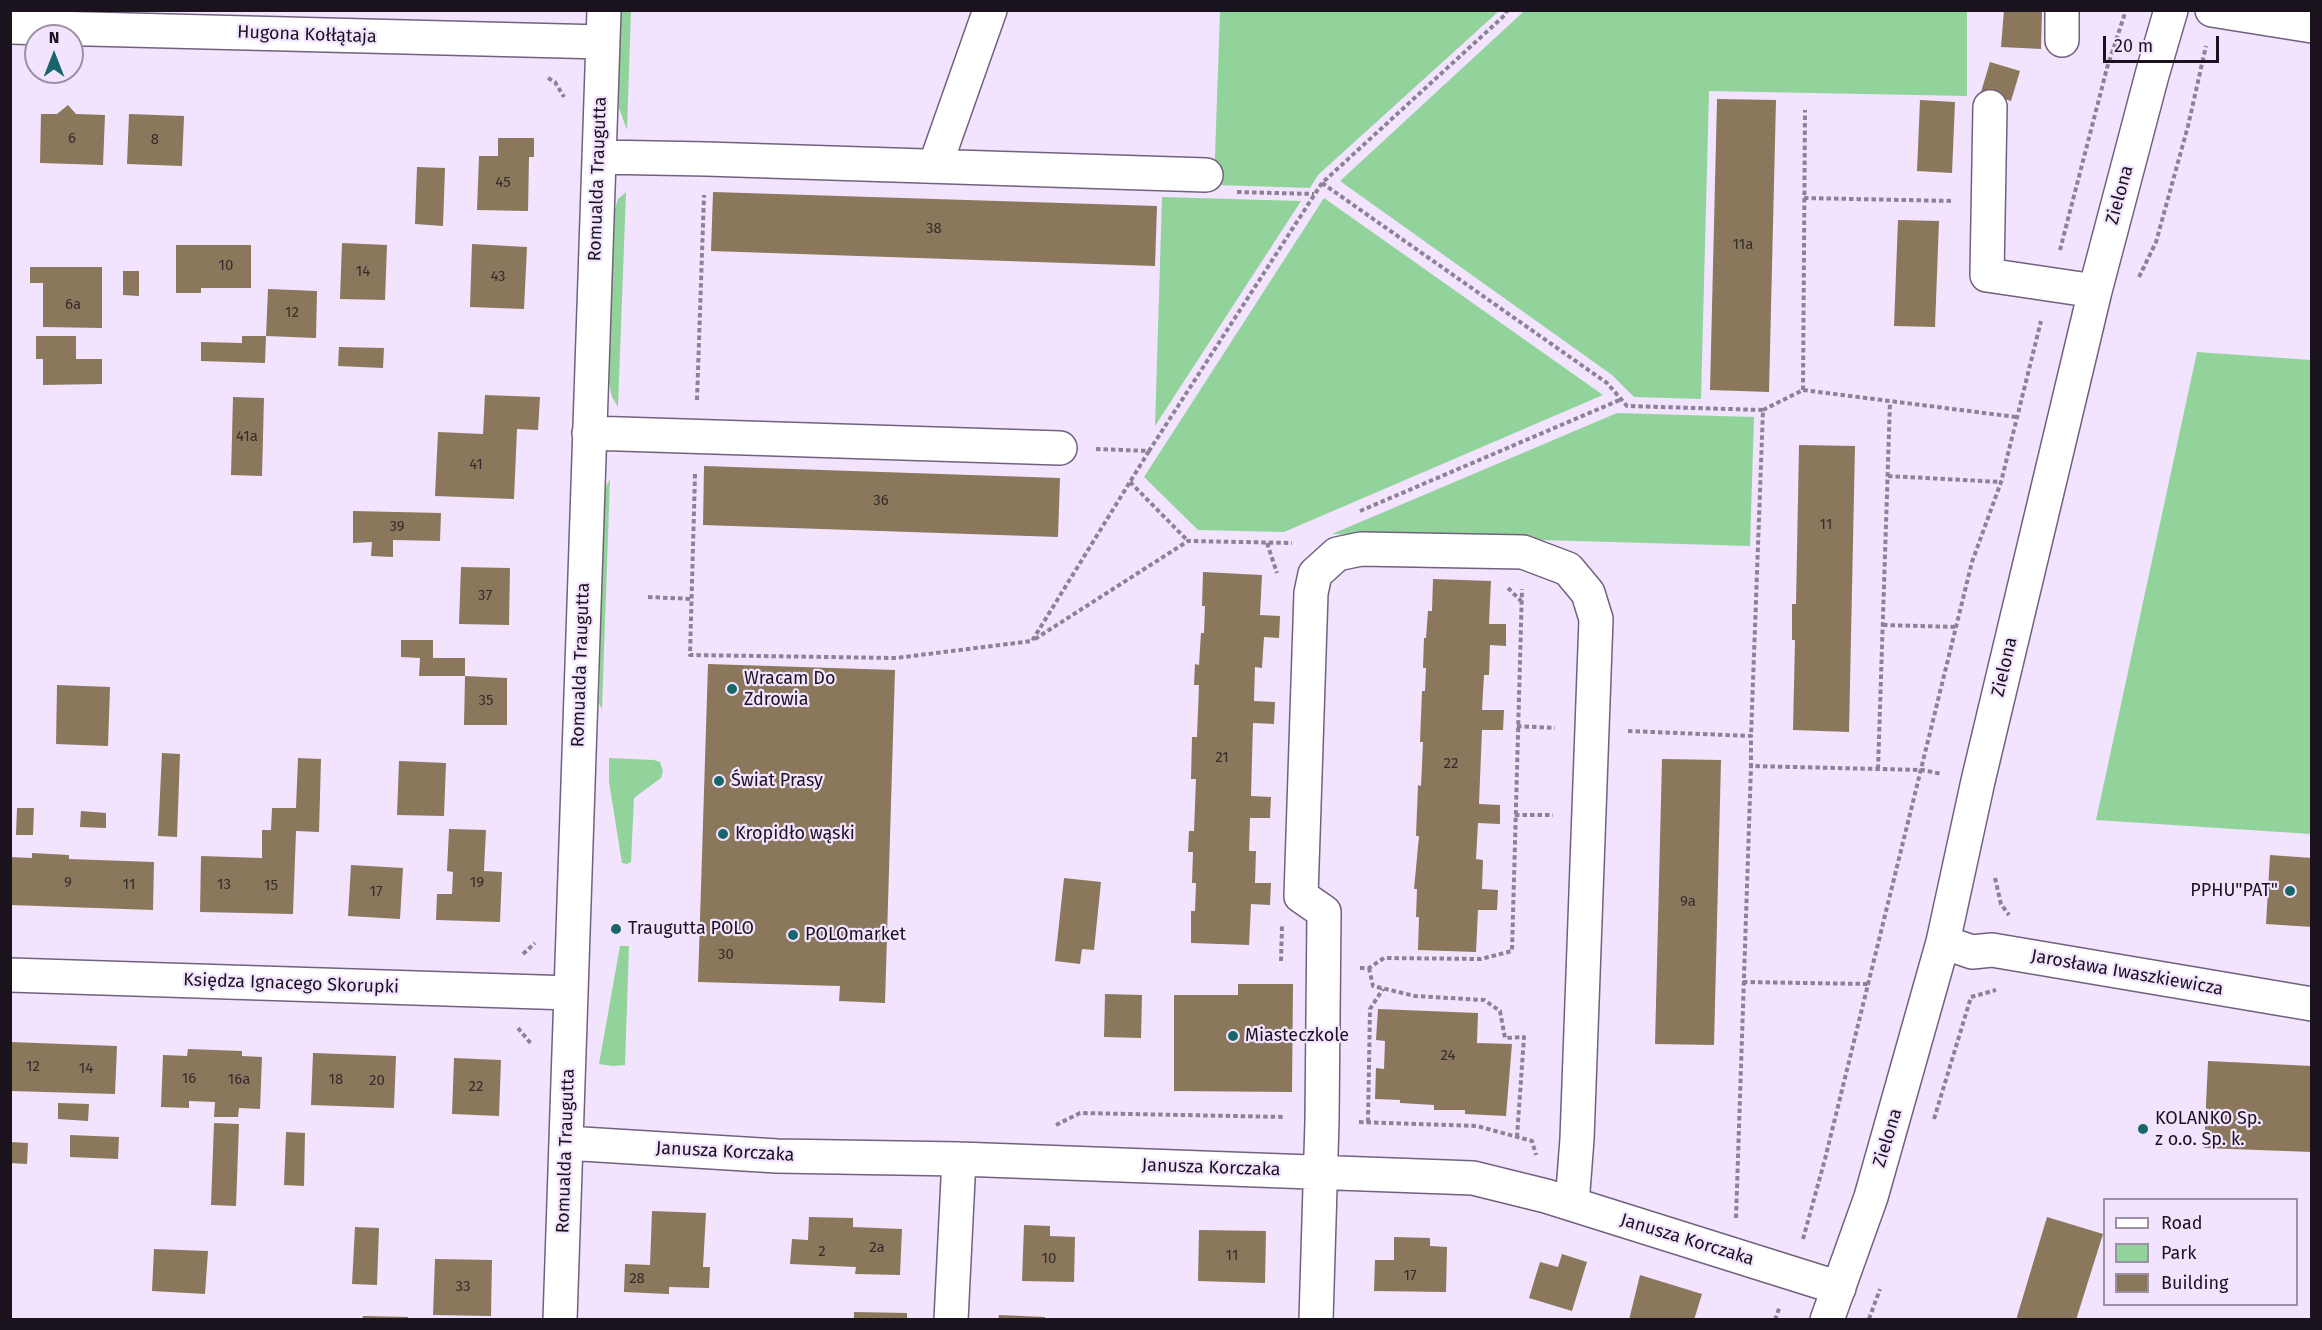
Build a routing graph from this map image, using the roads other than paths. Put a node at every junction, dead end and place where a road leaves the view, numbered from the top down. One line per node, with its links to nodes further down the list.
1 (604, 10): 7 (street, Romualda Traugutta)
2 (990, 10): 10 (street)
3 (2171, 10): 12 (street, Zielona)
4 (2213, 11): 5 (street)
5 (2312, 26)
6 (10, 27): 7 (street, Hugona Kołłątaja)
7 (603, 42): 9 (street, Romualda Traugutta)
8 (1990, 107): 12 (street)
9 (600, 158): 10 (street); 13 (street, Romualda Traugutta)
10 (935, 166): 11 (street)
11 (1206, 175)
12 (2095, 291): 15 (street, Zielona)
13 (589, 433): 14 (street); 17 (street, Romualda Traugutta)
14 (1060, 448)
15 (1943, 942): 18 (street, Jarosława Iwaszkiewicza); 23 (street, Zielona)
16 (10, 975): 17 (street, Księdza Ignacego Skorupki)
17 (571, 993): 19 (street, Romualda Traugutta)
18 (2312, 1004)
19 (566, 1143): 20 (street, Janusza Korczaka); 24 (street, Romualda Traugutta)
20 (959, 1159): 21 (street, Janusza Korczaka); 25 (street)
21 (1321, 1172): 22 (street, Janusza Korczaka); 22 (street); 26 (street)
22 (1572, 1204): 23 (street, Janusza Korczaka)
23 (1839, 1288): 27 (street, Zielona)
24 (560, 1320)
25 (951, 1320)
26 (1316, 1320)
27 (1827, 1320)

